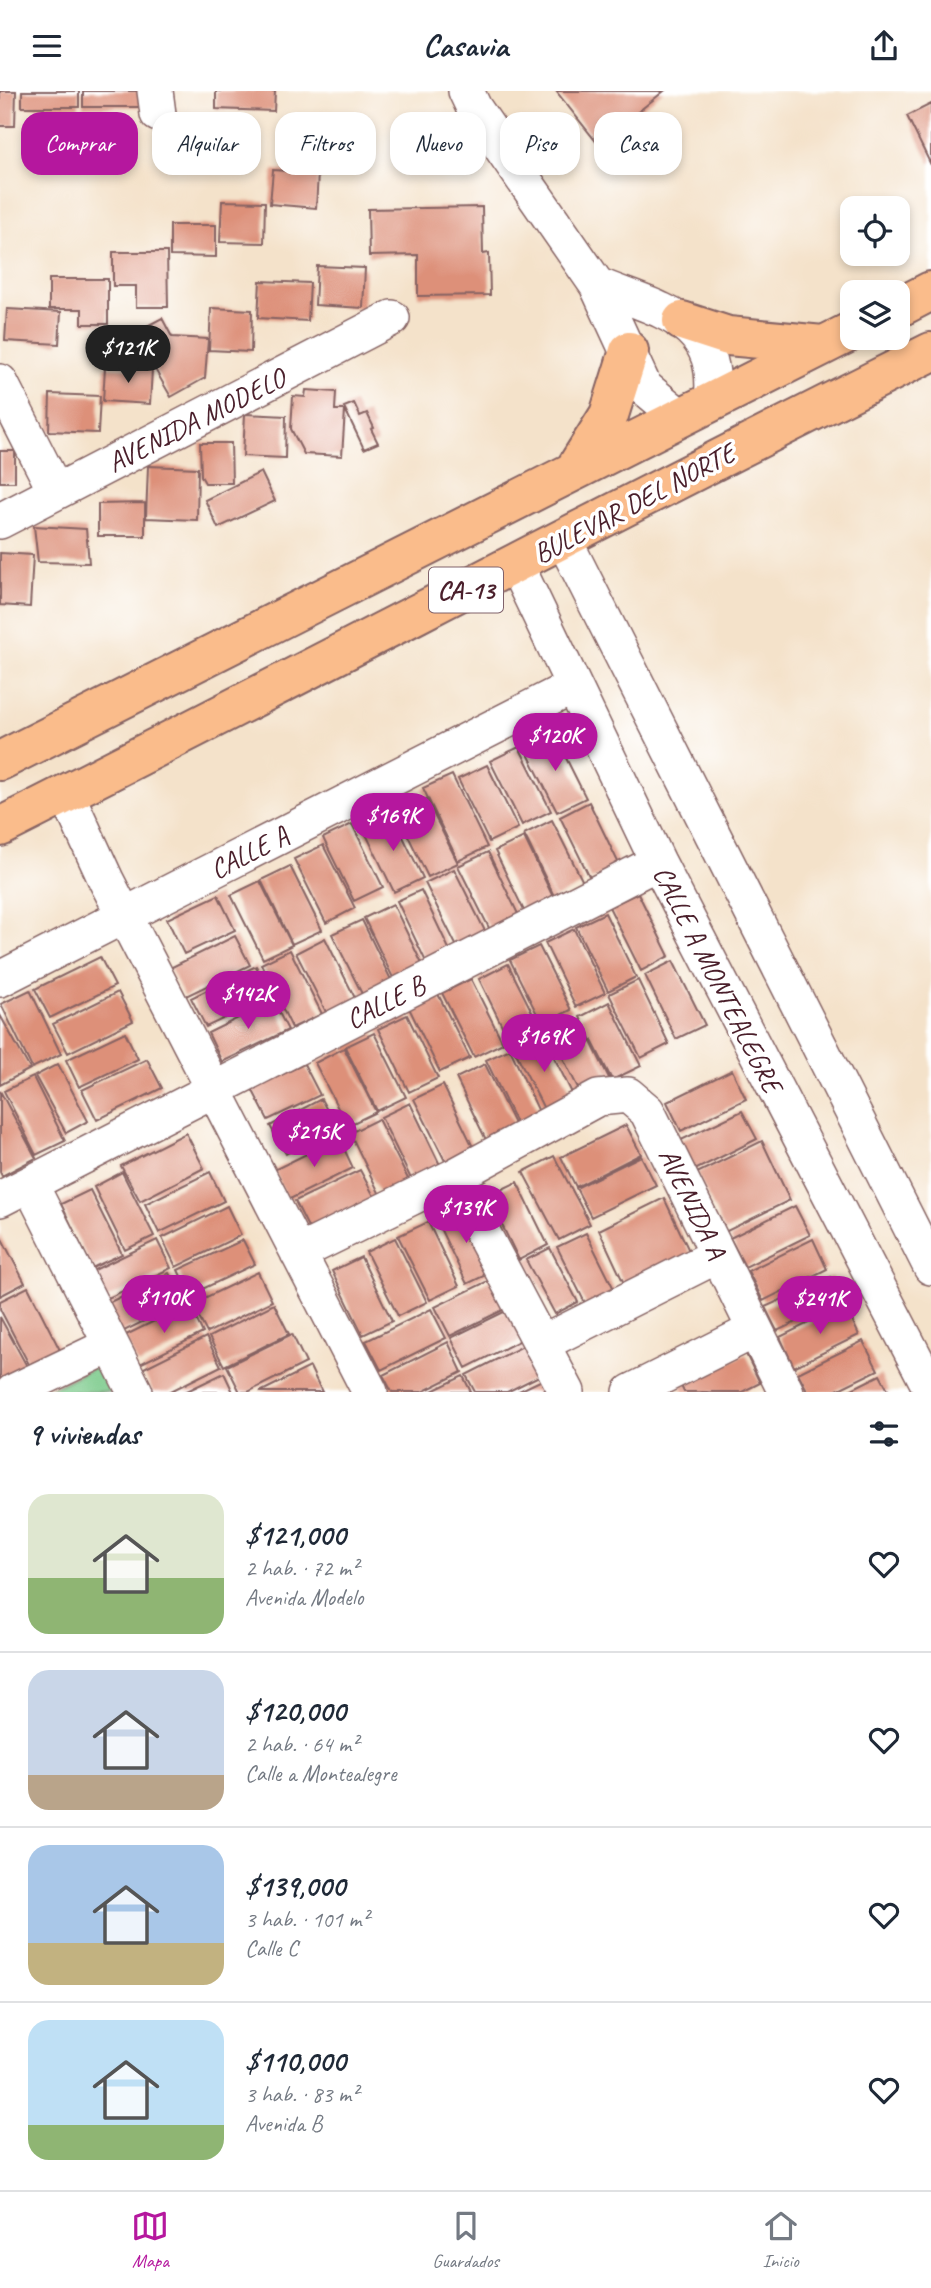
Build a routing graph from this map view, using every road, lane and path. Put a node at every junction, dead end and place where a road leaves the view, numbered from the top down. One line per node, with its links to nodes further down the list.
1 (478, 97): 2 (street)
2 (597, 285): 6 (street); 8 (street)
3 (931, 291): 4 (highway)
4 (910, 302)
5 (392, 318): 14 (street, AVENIDA MODELO)
6 (682, 321): 7 (highway); 8 (street); 12 (street)
7 (838, 338): 12 (highway, BULEVAR DEL NORTE / CA-13)
8 (629, 351): 12 (street); 13 (highway)
9 (931, 352): 11 (highway, BULEVAR DEL NORTE / CA-13)
10 (0, 383): 14 (street)
11 (835, 400): 12 (highway); 15 (highway, BULEVAR DEL NORTE / CA-13)
12 (700, 416): 13 (highway, BULEVAR DEL NORTE / CA-13); 15 (highway)
13 (576, 468): 22 (highway, BULEVAR DEL NORTE / CA-13)
14 (56, 492): 16 (street, AVENIDA MODELO)
15 (624, 505): 17 (highway, BULEVAR DEL NORTE / CA-13)
16 (0, 521)
17 (564, 540): 18 (highway, BULEVAR DEL NORTE / CA-13); 19 (street)
18 (516, 565): 20 (street, CALLE A MONTEALEGRE); 23 (highway, BULEVAR DEL NORTE / CA-13)
19 (594, 600): 20 (street); 33 (street)
20 (544, 625): 21 (street, CALLE A MONTEALEGRE)
21 (572, 687): 25 (street, CALLE A MONTEALEGRE); 26 (street, CALLE A)
22 (0, 761)
23 (66, 793): 24 (highway, BULEVAR DEL NORTE / CA-13); 26 (street)
24 (0, 827)
25 (657, 862): 28 (street, CALLE B); 37 (street, CALLE A MONTEALEGRE)
26 (125, 916): 27 (street, CALLE A); 28 (street)
27 (0, 979)
28 (214, 1090): 30 (street, CALLE B); 31 (street)
29 (453, 1177): 31 (street); 32 (street, AVENIDA A); 35 (street)
30 (15, 1192): 36 (street)
31 (298, 1253): 40 (street)
32 (718, 1255): 34 (street, AVENIDA A); 35 (street)
33 (931, 1267)
34 (755, 1330): 42 (street); 43 (street, AVENIDA A)
35 (541, 1344): 41 (street)
36 (111, 1345): 38 (street); 39 (street)
37 (931, 1389)
38 (13, 1392)
39 (135, 1392)
40 (369, 1392)
41 (566, 1392)
42 (631, 1392)
43 (786, 1392)

